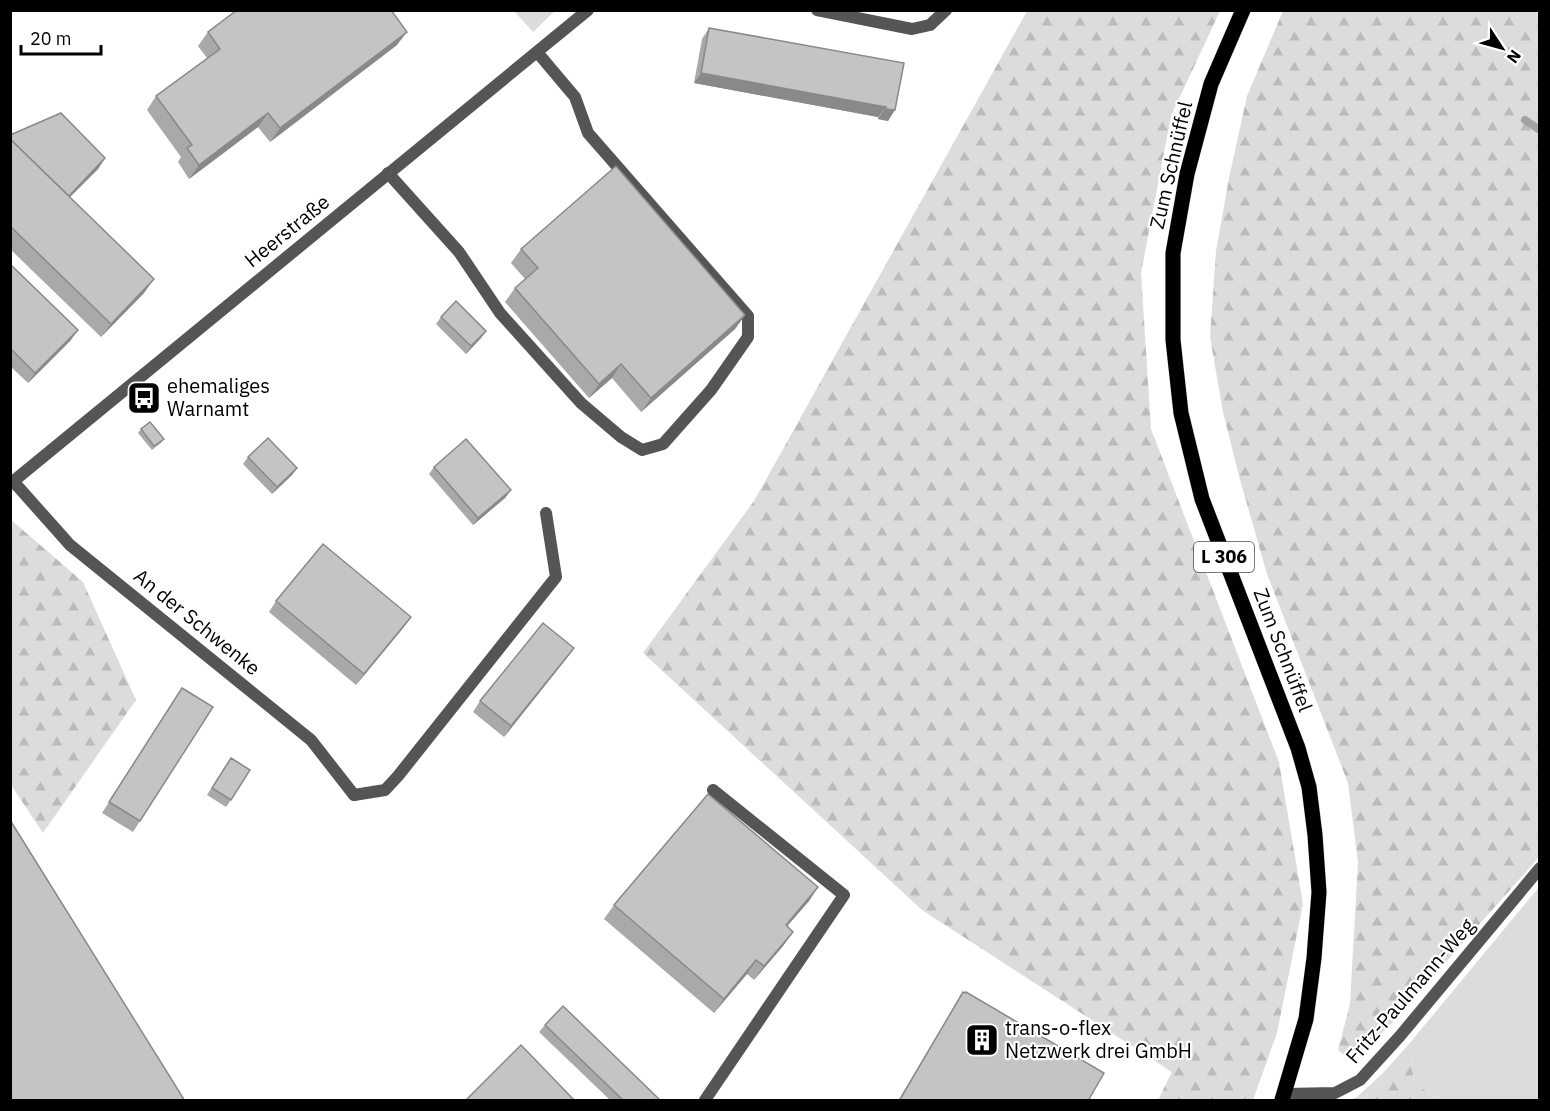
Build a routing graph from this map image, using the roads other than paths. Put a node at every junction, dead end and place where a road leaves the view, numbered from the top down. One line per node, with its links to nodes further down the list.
1 (588, 10): 5 (street, Heerstraße)
2 (817, 10): 3 (street)
3 (946, 10)
4 (1243, 10): 11 (main road, Zum Schnüffel / L 306)
5 (537, 52): 6 (street, Heerstraße); 6 (street)
6 (388, 173): 7 (street, Heerstraße)
7 (12, 482): 8 (street, An der Schwenke)
8 (546, 513)
9 (712, 790): 12 (street)
10 (1539, 868): 11 (street, Fritz-Paulmann-Weg)
11 (1283, 1097)
12 (705, 1101)

